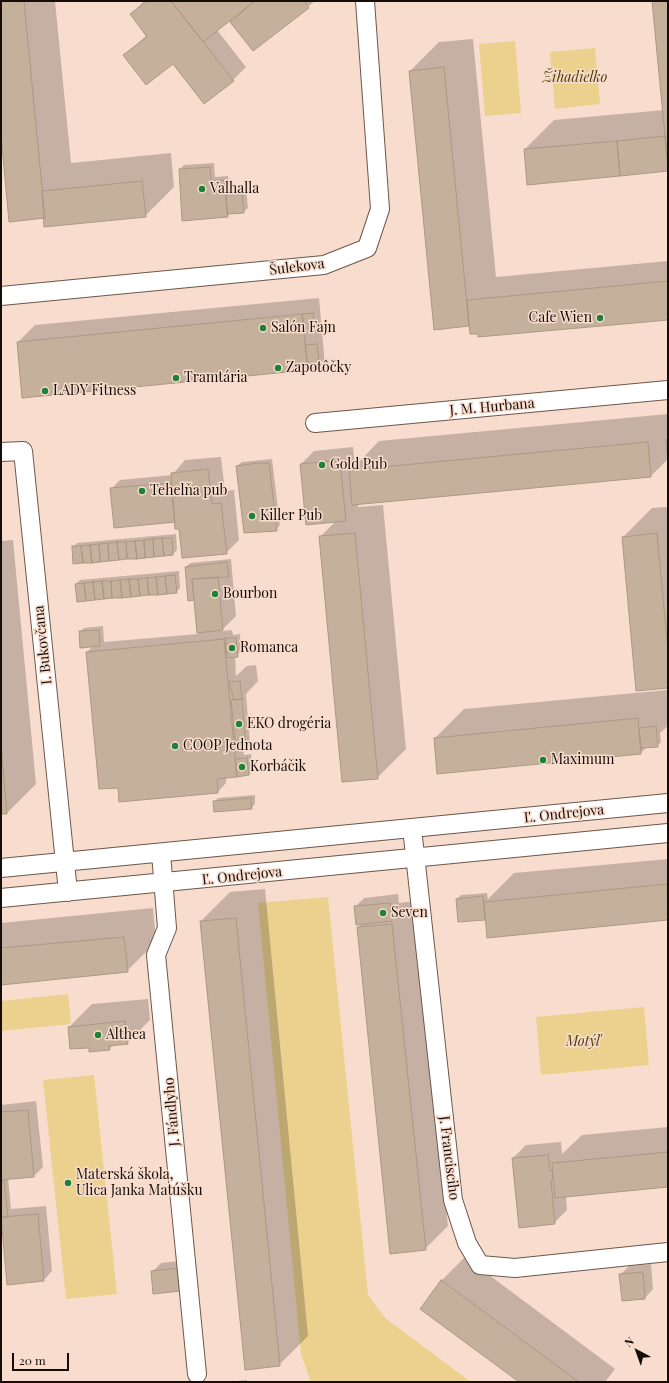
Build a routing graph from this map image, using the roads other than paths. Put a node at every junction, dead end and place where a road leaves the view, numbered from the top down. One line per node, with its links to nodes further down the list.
1 (365, 1): 2 (street, Šulekova)
2 (1, 296)
3 (668, 390): 4 (street, J. M. Hurbana)
4 (315, 423)
5 (1, 452): 11 (street, I. Bukovčana)
6 (668, 804): 7 (street, Ľ. Ondrejova)
7 (412, 828): 9 (street, Ľ. Ondrejova); 10 (street)
8 (668, 833): 10 (street, Ľ. Ondrejova)
9 (161, 853): 11 (street, Ľ. Ondrejova); 13 (street, J. Fándlyho)
10 (416, 859): 13 (street, Ľ. Ondrejova); 16 (street, J. Francisciho)
11 (65, 862): 12 (street, Ľ. Ondrejova); 14 (street)
12 (1, 868)
13 (164, 884): 14 (street, Ľ. Ondrejova); 17 (street, J. Fándlyho)
14 (68, 892): 15 (street, Ľ. Ondrejova)
15 (1, 898)
16 (668, 1252)
17 (197, 1374)

